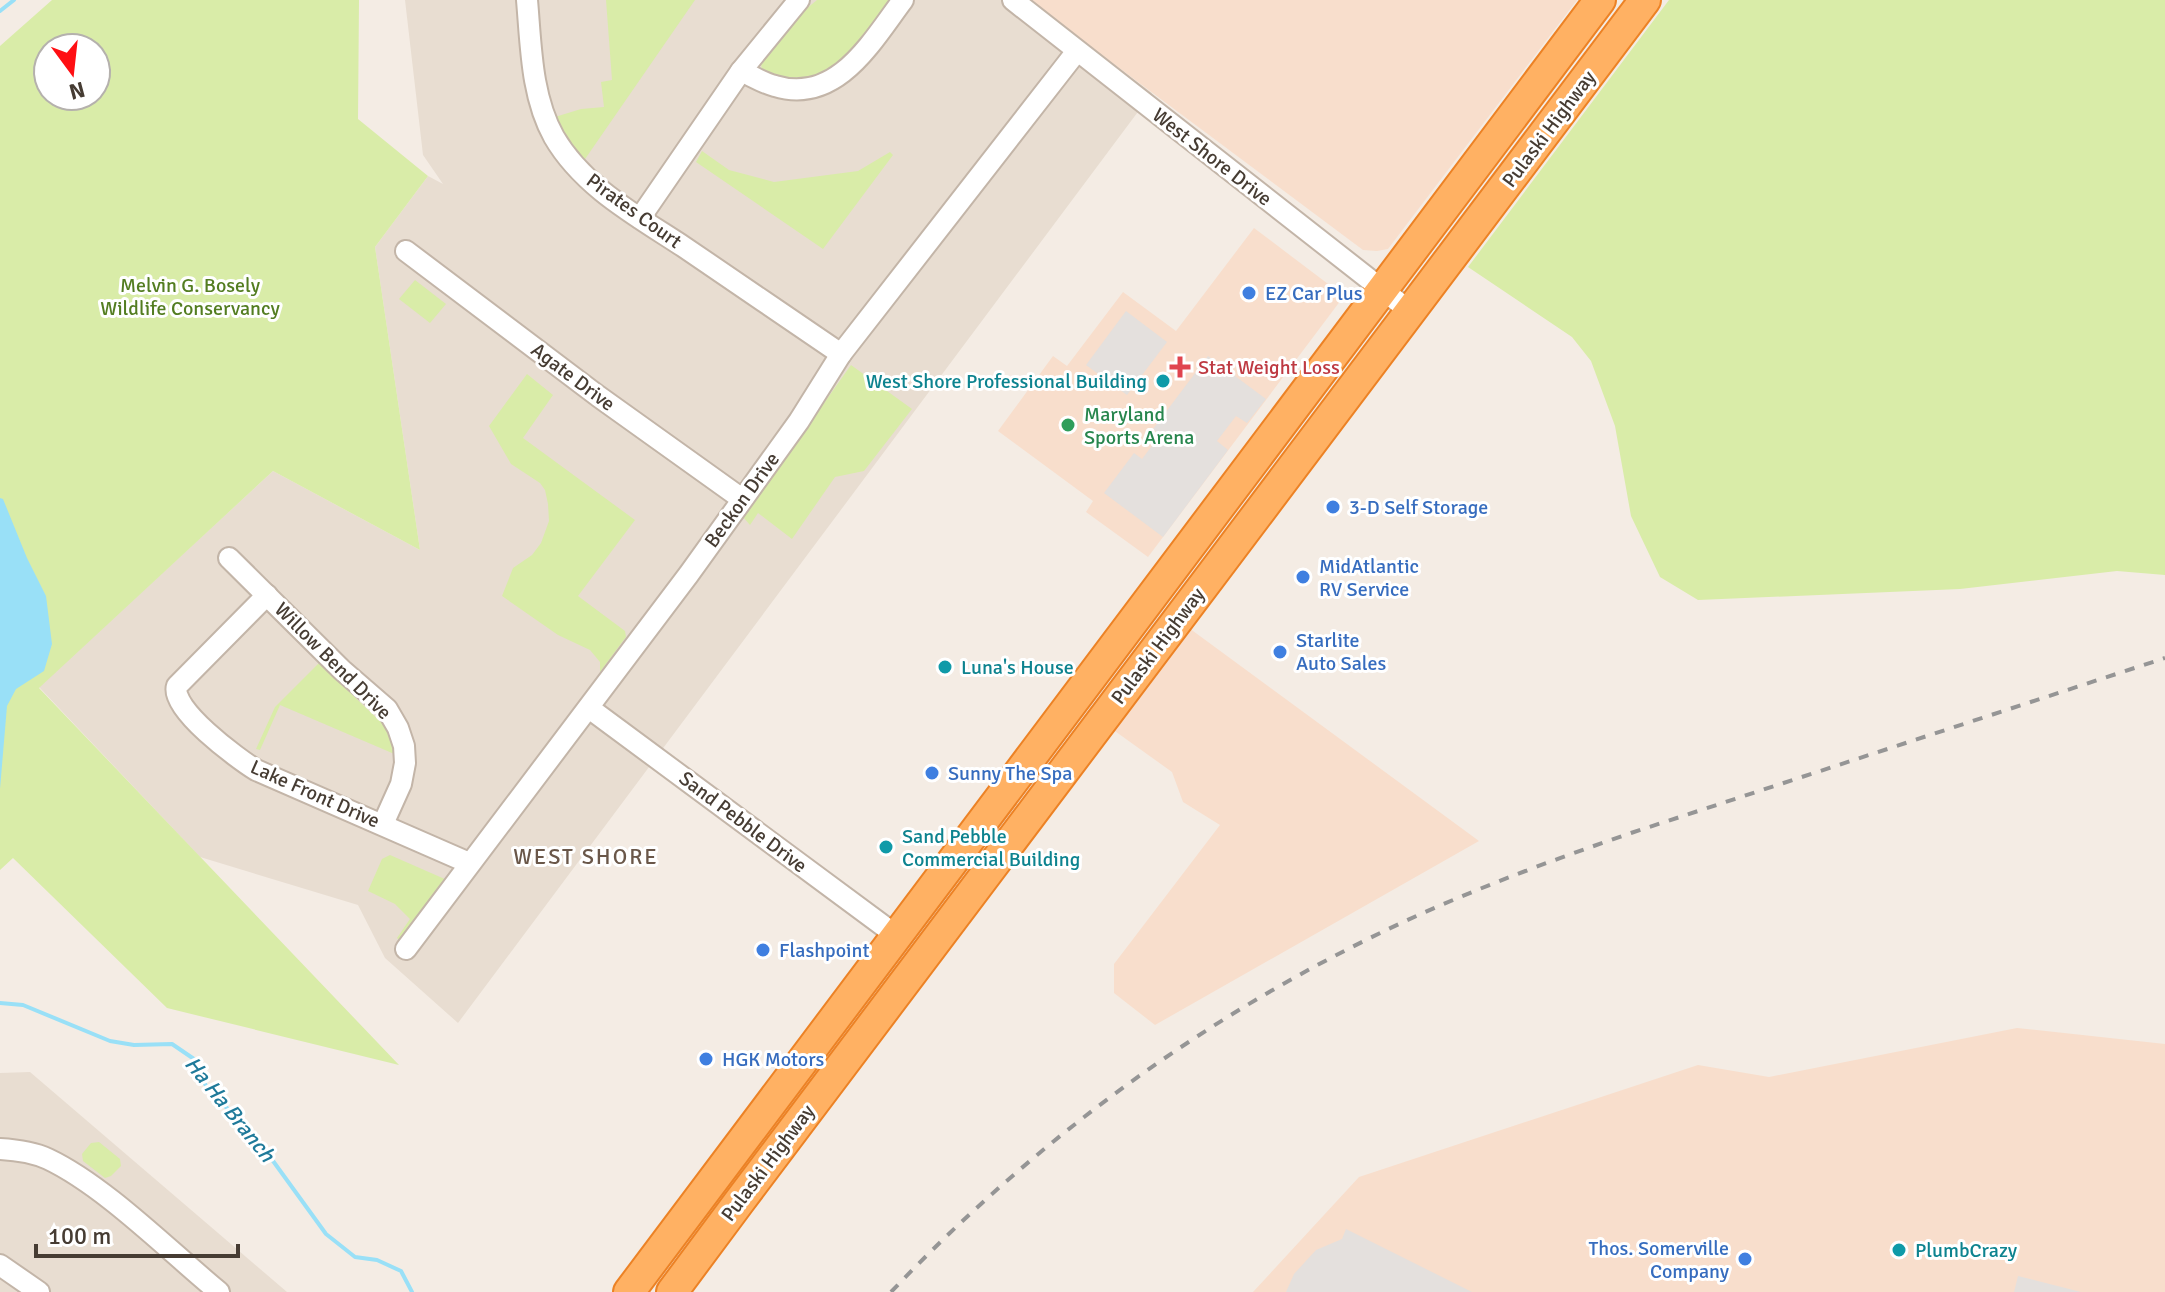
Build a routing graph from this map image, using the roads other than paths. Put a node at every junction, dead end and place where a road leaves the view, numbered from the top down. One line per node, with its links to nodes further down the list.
1 (527, 0): 9 (street, Pirates Court)
2 (799, 0): 8 (street)
3 (903, 0): 8 (street)
4 (1013, 0): 7 (street, West Shore Drive)
5 (1600, 0): 11 (highway, Pulaski Highway)
6 (1645, 0): 12 (highway, Pulaski Highway)
7 (1077, 51): 11 (street, West Shore Drive); 13 (street, Beckon Drive)
8 (741, 71): 9 (street)
9 (640, 218): 13 (street, Pirates Court)
10 (406, 251): 14 (street, Agate Drive)
11 (1383, 291): 12 (street, West Shore Drive); 20 (highway, Pulaski Highway)
12 (1411, 312): 27 (highway, Pulaski Highway)
13 (841, 354): 14 (street, Beckon Drive)
14 (742, 499): 17 (street, Beckon Drive)
15 (229, 558): 16 (street, Willow Bend Drive)
16 (267, 595): 18 (street, Willow Bend Drive); 18 (street, Lake Front Drive)
17 (589, 708): 19 (street, Beckon Drive); 20 (street, Sand Pebble Drive)
18 (383, 824): 19 (street, Lake Front Drive)
19 (469, 863): 21 (street, Beckon Drive)
20 (897, 936): 26 (highway, Pulaski Highway)
21 (406, 949)
22 (0, 1149): 25 (street)
23 (0, 1265): 24 (street)
24 (39, 1292)
25 (219, 1292)
26 (629, 1292)
27 (672, 1292)

